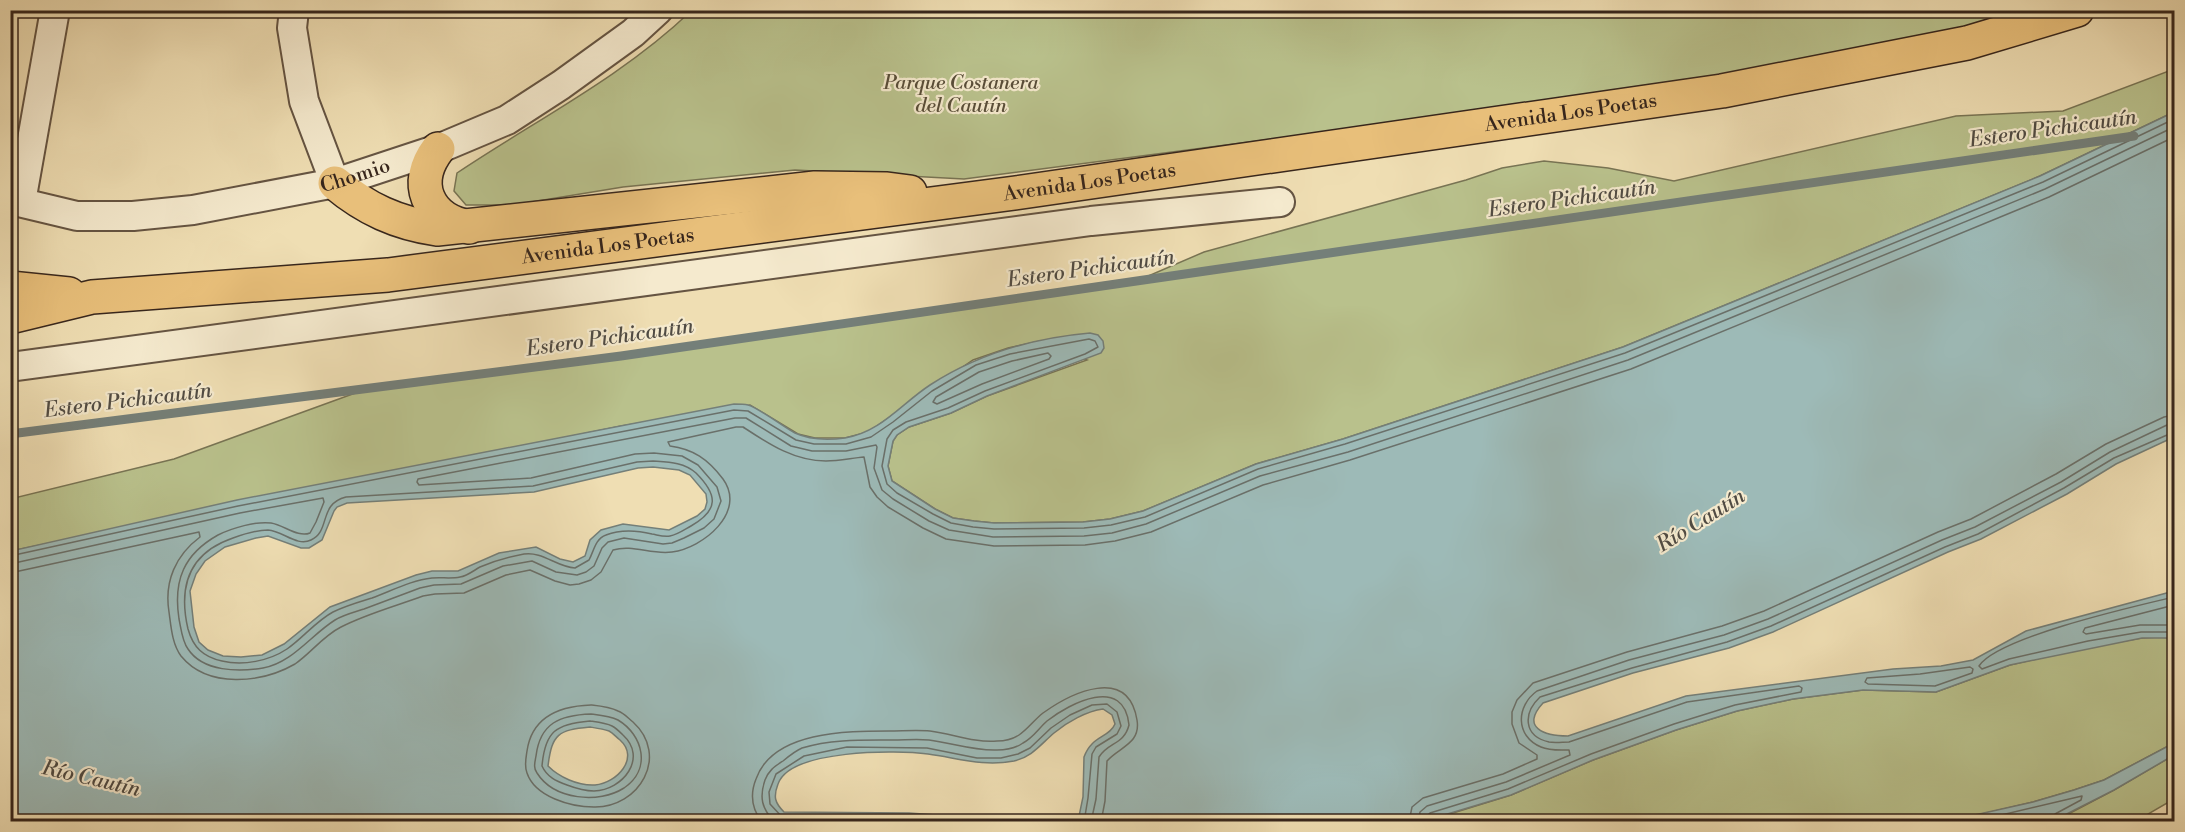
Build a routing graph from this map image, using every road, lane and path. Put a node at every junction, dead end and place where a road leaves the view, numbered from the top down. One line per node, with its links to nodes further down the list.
1 (55, 10): 8 (street)
2 (294, 10): 6 (street)
3 (658, 10): 5 (street, Chomio)
4 (2078, 10): 7 (main road, Avenida Los Poetas)
5 (438, 149): 6 (street, Chomio); 10 (main road)
6 (335, 183): 8 (street, Chomio); 10 (main road)
7 (961, 200): 10 (main road); 12 (main road, Avenida Los Poetas)
8 (16, 201)
9 (1280, 202): 14 (street)
10 (469, 227)
11 (10, 288): 12 (main road, Avenida Los Poetas)
12 (92, 297): 13 (main road, Avenida Los Poetas)
13 (10, 316)
14 (10, 367)

